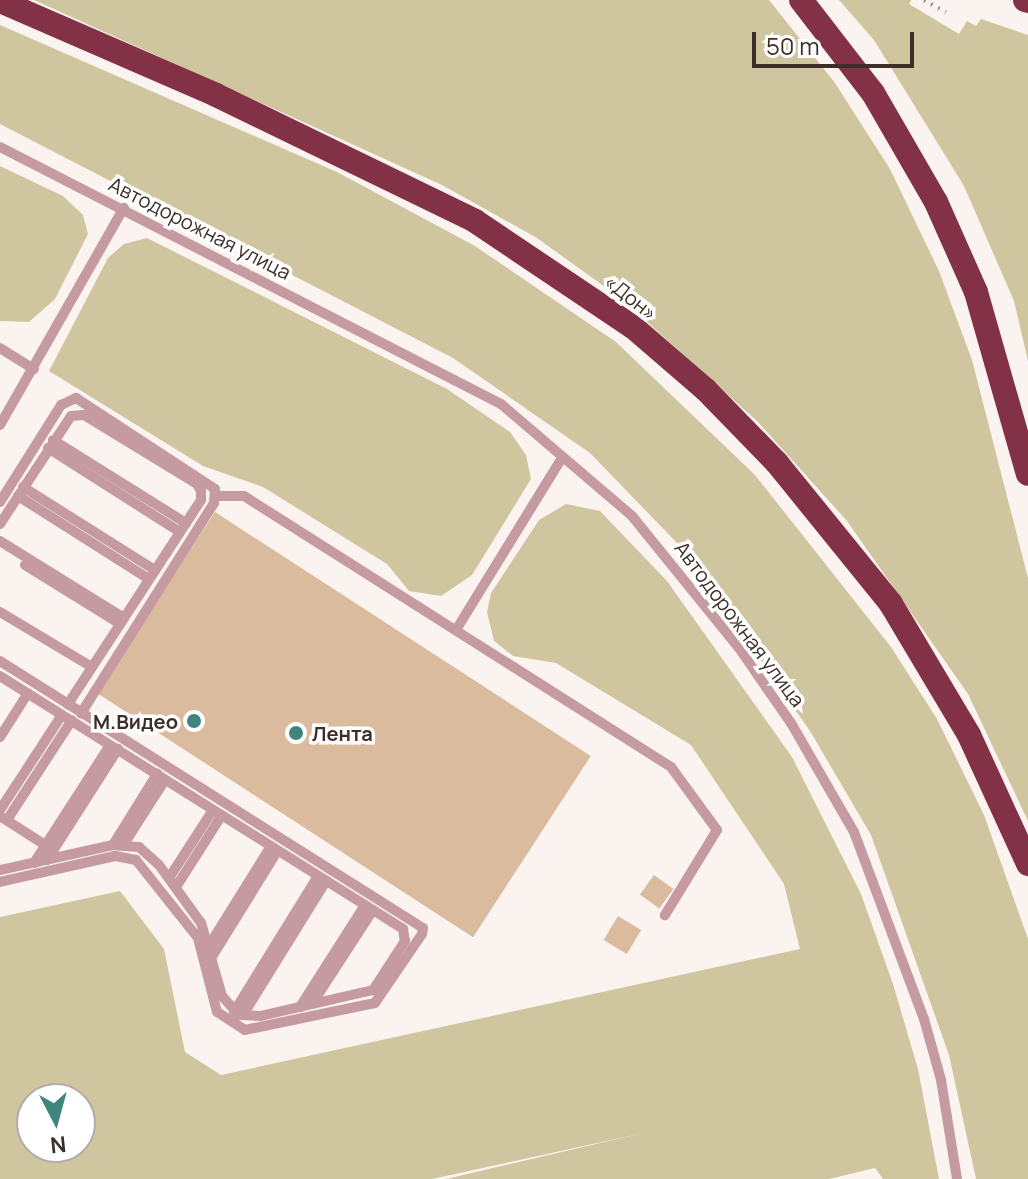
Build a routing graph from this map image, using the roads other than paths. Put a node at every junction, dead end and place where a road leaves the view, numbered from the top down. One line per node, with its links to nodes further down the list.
1 (801, 0): 10 (highway)
2 (0, 1): 39 (highway, «Дон»)
3 (0, 147): 4 (lane, Автодорожная улица)
4 (124, 208): 6 (lane); 9 (lane, Автодорожная улица)
5 (0, 348): 6 (lane)
6 (34, 369): 7 (lane)
7 (0, 425)
8 (50, 444): 11 (lane); 15 (lane); 15 (lane)
9 (561, 459): 21 (lane); 50 (lane, Автодорожная улица)
10 (1028, 474)
11 (20, 491): 14 (lane); 18 (lane)
12 (216, 496): 13 (lane); 21 (lane); 27 (lane)
13 (0, 502)
14 (0, 524)
15 (183, 528): 18 (lane)
16 (0, 541): 20 (lane)
17 (0, 550): 20 (lane)
18 (152, 574): 20 (lane)
19 (0, 612): 23 (lane)
20 (122, 621): 23 (lane)
21 (456, 630): 45 (lane)
22 (0, 661): 26 (lane)
23 (92, 667): 26 (lane)
24 (0, 676): 25 (lane)
25 (28, 693): 28 (lane); 29 (lane)
26 (68, 704): 27 (lane)
27 (81, 713): 42 (lane)
28 (67, 718): 30 (lane); 33 (lane)
29 (0, 737)
30 (114, 747): 31 (lane); 34 (lane); 37 (lane)
31 (161, 777): 32 (lane); 35 (lane)
32 (218, 812): 36 (lane); 43 (lane)
33 (2, 815): 34 (lane)
34 (45, 845): 38 (lane)
35 (119, 845): 37 (lane); 43 (lane)
36 (274, 848): 41 (lane); 46 (lane)
37 (47, 860): 38 (lane)
38 (34, 863): 40 (lane)
39 (1028, 864)
40 (0, 870)
41 (322, 878): 44 (lane); 49 (lane)
42 (0, 882)
43 (172, 883): 46 (lane)
44 (369, 907): 47 (lane); 47 (lane); 48 (lane)
45 (665, 915)
46 (212, 949): 49 (lane)
47 (312, 1004): 48 (lane)
48 (300, 1007): 49 (lane)
49 (239, 1014)
50 (957, 1179)

